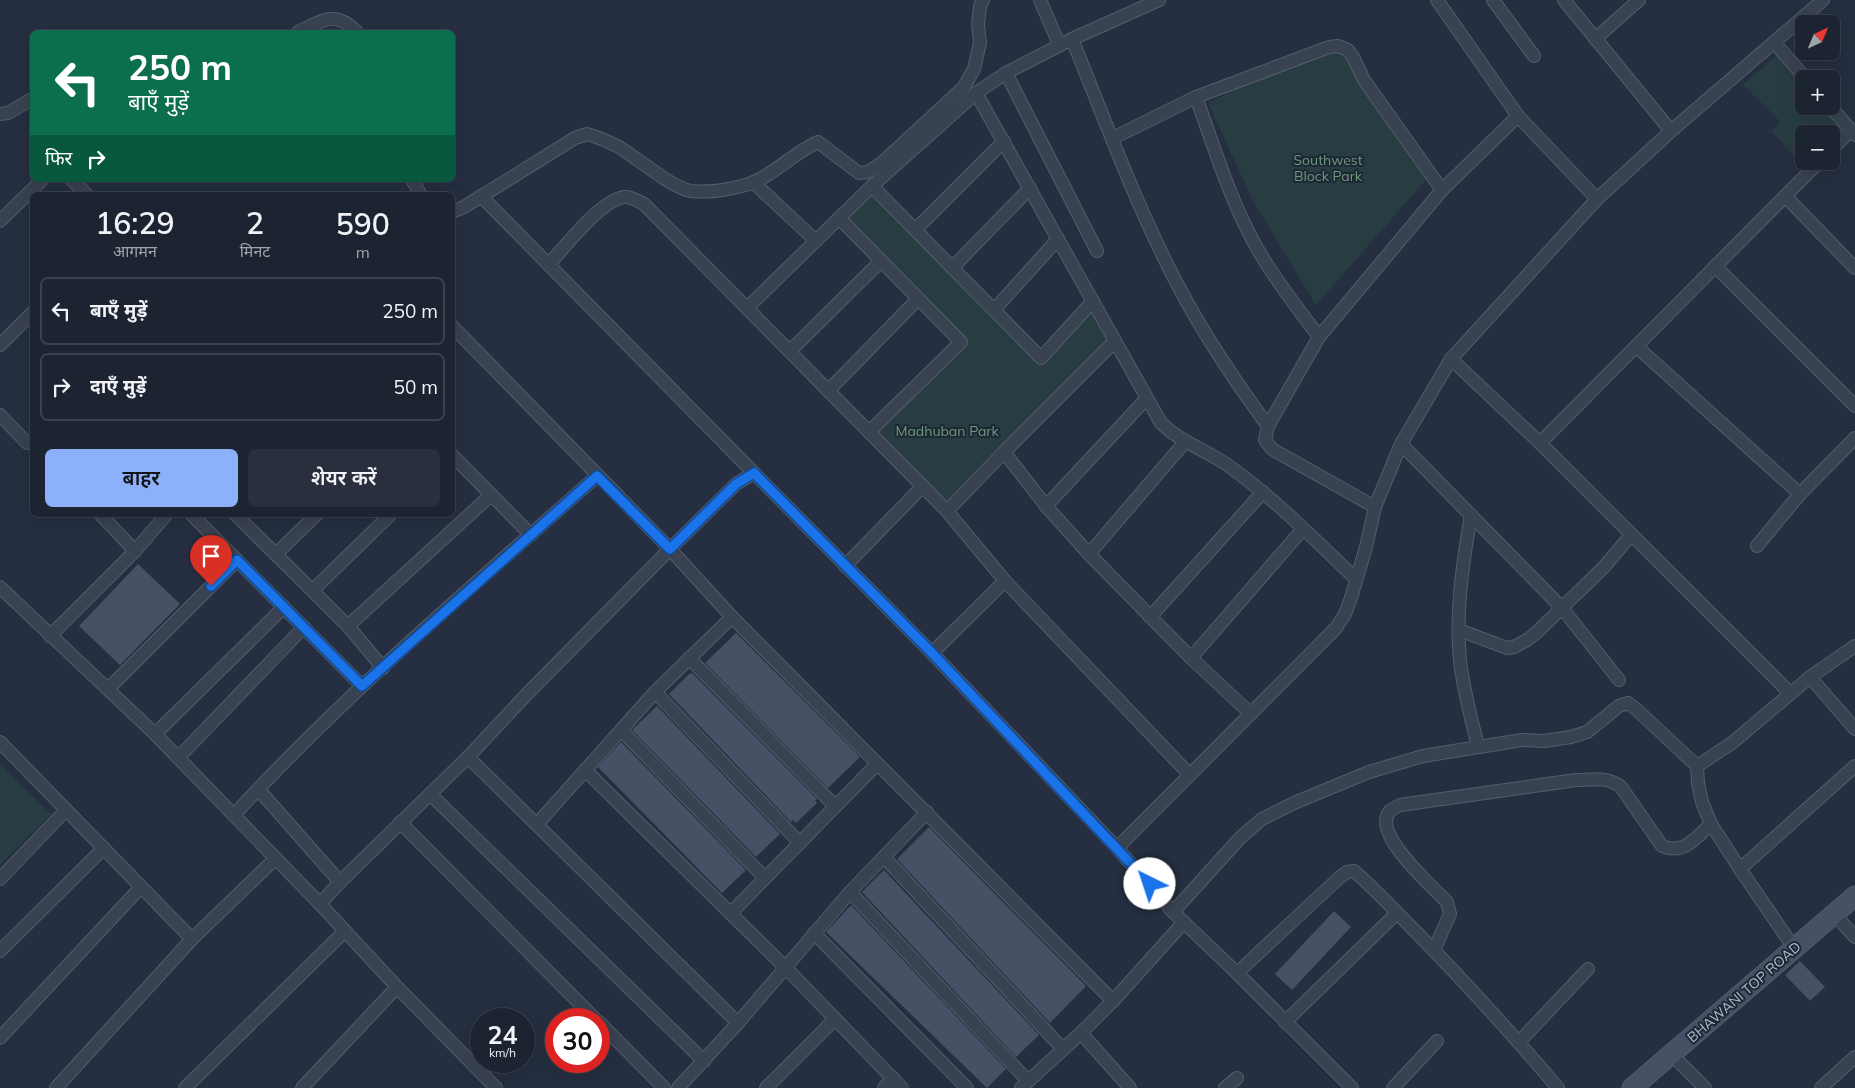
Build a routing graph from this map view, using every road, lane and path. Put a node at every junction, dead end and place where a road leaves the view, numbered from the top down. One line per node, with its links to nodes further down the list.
1 (983, 0): 33 (street)
2 (1040, 0): 15 (street)
3 (1158, 0): 9 (street)
4 (1436, 0): 24 (street)
5 (1492, 0): 16 (street)
6 (1564, 0): 13 (street)
7 (1639, 0): 13 (street)
8 (1823, 0): 14 (street)
9 (1136, 4): 12 (street)
10 (303, 30): 11 (street)
11 (354, 30)
12 (1072, 39): 15 (street); 27 (street)
13 (1595, 39): 25 (street)
14 (1774, 42): 17 (street); 25 (street)
15 (1059, 44): 18 (street)
16 (1534, 56)
17 (1798, 70)
18 (1006, 73): 19 (street); 47 (street)
19 (976, 93): 28 (street); 34 (street)
20 (1196, 97): 27 (street); 36 (street); 59 (street)
21 (30, 100): 22 (street)
22 (0, 114)
23 (1838, 115): 26 (street)
24 (1518, 116): 36 (street); 40 (street)
25 (1671, 131): 40 (street)
26 (1853, 132): 29 (street)
27 (1112, 138): 69 (street)
28 (1004, 141): 35 (street); 44 (street)
29 (1840, 143)
30 (1811, 170): 39 (street)
31 (40, 182): 43 (street)
32 (74, 182): 37 (street)
33 (754, 182): 38 (street); 46 (street)
34 (872, 186): 42 (street); 44 (street)
35 (1030, 188): 45 (street); 51 (street)
36 (1442, 190): 59 (street)
37 (84, 192)
38 (481, 196): 41 (street); 49 (street)
39 (1785, 196): 50 (street); 52 (street)
40 (1597, 199): 64 (street)
41 (455, 211)
42 (839, 218): 46 (street); 48 (street)
43 (0, 221)
44 (915, 230): 51 (street)
45 (1058, 239): 54 (street); 56 (street)
46 (816, 241): 55 (street)
47 (1097, 251)
48 (881, 261): 53 (street); 63 (street)
49 (549, 264): 55 (street); 78 (street)
50 (1715, 266): 62 (street); 67 (street)
51 (952, 268): 56 (street)
52 (1855, 268)
53 (918, 299): 65 (street); 70 (street)
54 (1093, 301): 56 (street); 60 (street)
55 (747, 308): 63 (street)
56 (994, 310)
57 (30, 315): 61 (street)
58 (455, 329): 79 (street)
59 (1319, 337): 69 (street)
60 (1115, 341): 66 (street); 76 (street)
61 (0, 345)
62 (1636, 346): 74 (street); 82 (street)
63 (790, 351): 65 (street)
64 (1451, 359): 74 (street); 75 (street)
65 (828, 390): 70 (street)
66 (1147, 398): 73 (street); 84 (street)
67 (1855, 406)
68 (0, 416): 72 (street)
69 (1268, 426): 85 (street)
70 (869, 432): 80 (street)
71 (1855, 438): 82 (street)
72 (30, 442)
73 (1186, 442): 81 (street); 101 (street)
74 (1540, 442): 96 (street)
75 (1401, 444): 85 (street); 87 (street)
76 (1004, 452): 84 (street); 86 (street)
77 (455, 458): 83 (street)
78 (754, 473): 98 (street); 103 (street)
79 (597, 476): 95 (street); 98 (street)
80 (923, 486): 86 (street); 103 (street)
81 (1263, 492): 94 (street); 111 (street)
82 (1800, 494): 97 (street)
83 (491, 495): 95 (street); 112 (street)
84 (1046, 506): 101 (street)
85 (1375, 507): 104 (street)
86 (947, 511): 105 (street)
87 (1471, 515): 109 (street); 114 (street)
88 (103, 517): 99 (street)
89 (164, 517): 99 (street)
90 (194, 517): 102 (street)
91 (239, 517): 100 (street)
92 (314, 517): 100 (street)
93 (388, 517): 107 (street)
94 (1303, 529): 104 (street); 119 (street)
95 (531, 535): 120 (street)
96 (1631, 535): 109 (street); 126 (street)
97 (1757, 546)
98 (670, 549): 110 (street); 133 (street)
99 (136, 551): 115 (street)
100 (276, 554): 107 (street)
101 (1089, 554): 111 (street)
102 (237, 560): 108 (street); 124 (street)
103 (845, 566): 117 (street)
104 (1356, 579): 127 (street)
105 (1005, 581): 117 (street); 139 (street)
106 (0, 587): 115 (street)
107 (313, 590): 112 (street)
108 (284, 607): 113 (street); 130 (street)
109 (1562, 608): 114 (street); 122 (street)
110 (732, 617): 118 (street); 135 (street)
111 (1150, 617): 119 (street)
112 (348, 626): 120 (street)
113 (304, 627): 123 (street); 134 (street)
114 (1459, 630): 132 (street)
115 (50, 636): 124 (street)
116 (1855, 646): 121 (street)
117 (932, 653): 151 (street)
118 (689, 658): 125 (street); 142 (street)
119 (1191, 658): 127 (street)
120 (383, 668): 123 (street)
121 (1810, 677): 126 (street); 128 (street)
122 (1619, 680)
123 (362, 686): 140 (street)
124 (108, 689): 130 (street)
125 (655, 692): 129 (street); 149 (street)
126 (1790, 694): 136 (street)
127 (1251, 714): 139 (street)
128 (1855, 729)
129 (621, 730): 138 (street); 155 (street)
130 (155, 734): 134 (street)
131 (0, 742): 143 (street)
132 (1478, 746): 136 (street); 162 (street)
133 (468, 757): 141 (street); 147 (street)
134 (178, 758): 145 (street)
135 (877, 764): 142 (street); 144 (street)
136 (1697, 766): 148 (street)
137 (1855, 766): 154 (street)
138 (585, 770): 147 (street); 163 (street)
139 (1189, 774): 151 (street)
140 (258, 789): 145 (street); 157 (street)
141 (430, 794): 146 (street); 191 (street)
142 (835, 806): 149 (street)
143 (66, 810): 150 (street); 156 (street)
144 (927, 812): 152 (street); 178 (street)
145 (234, 815): 153 (street)
146 (400, 822): 157 (street); 179 (street)
147 (538, 823): 182 (street)
148 (1711, 824): 154 (street); 172 (street)
149 (800, 843): 155 (street)
150 (104, 848): 158 (street); 173 (street)
151 (1117, 848): 162 (street)
152 (884, 857): 159 (street); 188 (street)
153 (276, 859): 161 (street); 170 (street)
154 (1740, 869): 171 (street)
155 (765, 878): 163 (street)
156 (0, 879)
157 (340, 882): 161 (street)
158 (141, 887): 170 (street); 185 (street)
159 (850, 892): 168 (street); 195 (street)
160 (1855, 896): 165 (street, BHAWANI TOP ROAD)
161 (320, 904): 167 (street)
162 (1173, 912): 166 (street)
163 (731, 913): 174 (street)
164 (1397, 913): 172 (street); 176 (street); 181 (street)
165 (1835, 915): 169 (street); 171 (street, BHAWANI TOP ROAD)
166 (1184, 922): 176 (street); 178 (street)
167 (344, 932): 177 (street); 197 (street)
168 (814, 933): 174 (street); 206 (street)
169 (1855, 937)
170 (192, 939): 196 (street)
171 (1794, 948): 189 (street, BHAWANI TOP ROAD)
172 (1434, 950): 187 (street)
173 (0, 951)
174 (786, 968): 180 (street); 182 (street)
175 (1588, 969): 187 (street)
176 (1237, 973): 181 (street)
177 (397, 987): 192 (street); 200 (street)
178 (1113, 1001): 184 (street)
179 (584, 1008)
180 (835, 1019): 193 (street); 203 (street)
181 (1285, 1022): 209 (street)
182 (738, 1023): 191 (street)
183 (610, 1033): 201 (street)
184 (1081, 1033): 188 (street); 207 (street)
185 (0, 1038)
186 (1437, 1041): 210 (street)
187 (1519, 1042): 211 (street)
188 (1063, 1050): 195 (street)
189 (1672, 1055): 212 (street, BHAWANI TOP ROAD); 213 (street)
190 (1855, 1057): 214 (street)
191 (704, 1061): 202 (street)
192 (312, 1078): 198 (street); 199 (street)
193 (894, 1078): 204 (street); 205 (street)
194 (1237, 1078): 208 (street)
195 (1024, 1085)
196 (56, 1088)
197 (185, 1088)
198 (302, 1088)
199 (321, 1088)
200 (496, 1088)
201 (664, 1088)
202 (678, 1088)
203 (766, 1088)
204 (884, 1088)
205 (902, 1088)
206 (967, 1088)
207 (1130, 1088)
208 (1225, 1088)
209 (1352, 1088)
210 (1393, 1088)
211 (1558, 1088)
212 (1632, 1088)
213 (1705, 1088)
214 (1821, 1088)

